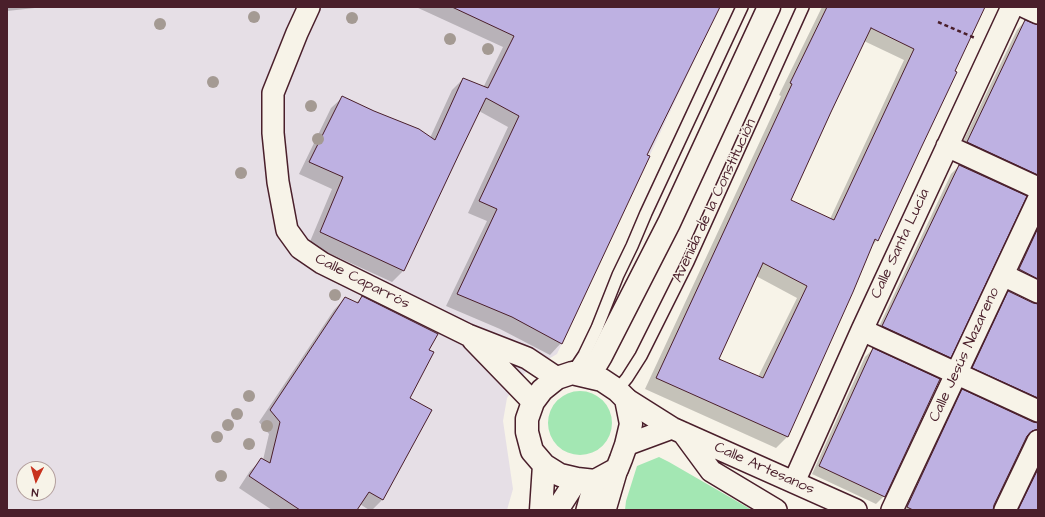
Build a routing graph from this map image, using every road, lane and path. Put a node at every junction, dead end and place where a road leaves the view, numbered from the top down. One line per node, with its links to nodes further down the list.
1 (309, 7): 20 (street, Calle Caparrós)
2 (742, 7): 22 (lane)
3 (769, 7): 12 (main road)
4 (779, 7): 12 (lane)
5 (799, 7): 10 (lane)
6 (803, 7): 10 (lane, Avenida de la Constitución)
7 (1012, 7): 13 (street, Calle Santa Lucía)
8 (1025, 7): 9 (street)
9 (1038, 13)
10 (797, 21): 23 (lane, Avenida de la Constitución)
11 (938, 22): 13 (path)
12 (759, 28): 22 (main road)
13 (993, 47): 14 (street, Calle Santa Lucía)
14 (947, 146): 15 (street); 19 (street, Calle Santa Lucía)
15 (1038, 188)
16 (1038, 200): 17 (street, Calle Jesús Nazareno)
17 (1003, 275): 18 (street); 21 (street, Calle Jesús Nazareno)
18 (1038, 292)
19 (862, 330): 21 (street); 32 (street, Calle Santa Lucía)
20 (468, 335): 22 (street, Calle Caparrós); 24 (street, Calle Caparrós)
21 (956, 373): 25 (street); 39 (street, Calle Jesús Nazareno)
22 (573, 376): 23 (main road); 24 (main road)
23 (622, 395): 26 (street, Calle Artesanos); 28 (main road)
24 (533, 402): 29 (main road)
25 (1038, 411)
26 (677, 430): 28 (street); 32 (street, Calle Artesanos); 37 (street)
27 (1038, 441): 40 (street)
28 (626, 444): 30 (main road)
29 (544, 465): 31 (main road); 33 (main road)
30 (617, 469): 31 (main road); 36 (street)
31 (586, 480): 34 (main road); 35 (street)
32 (794, 482): 38 (street, Calle Artesanos)
33 (541, 510)
34 (557, 510)
35 (587, 510)
36 (605, 510)
37 (776, 510)
38 (856, 510)
39 (892, 510)
40 (1005, 510)

